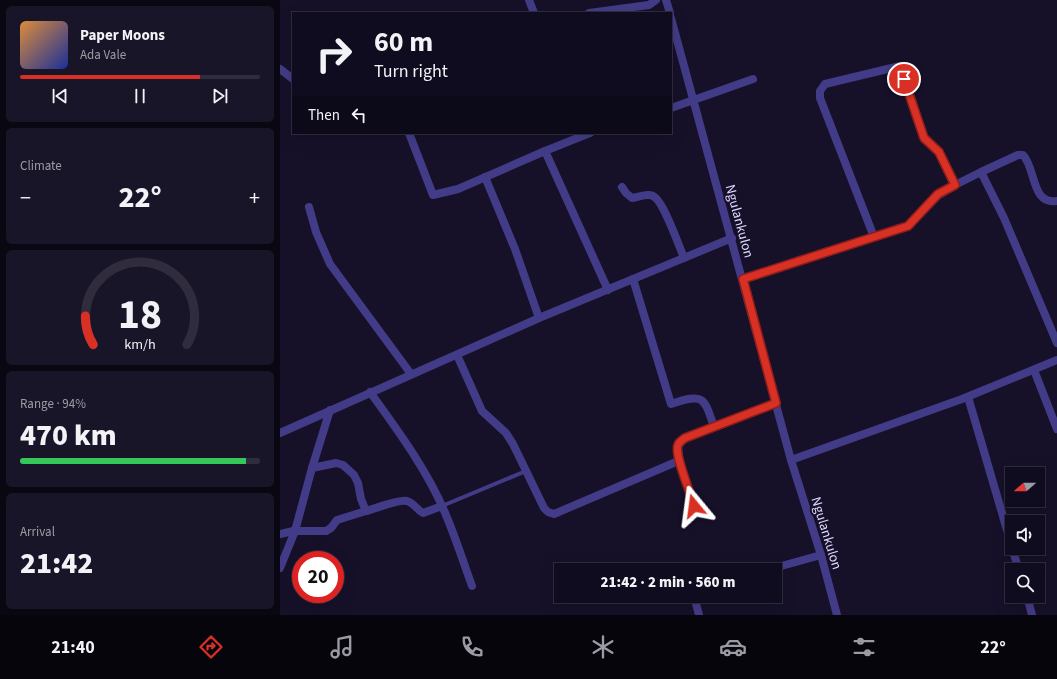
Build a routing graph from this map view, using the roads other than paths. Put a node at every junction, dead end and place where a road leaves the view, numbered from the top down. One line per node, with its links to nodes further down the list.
1 (529, 0): 4 (street)
2 (656, 0): 5 (street)
3 (666, 0): 6 (street)
4 (534, 12)
5 (596, 12)
6 (670, 12)
7 (672, 22): 11 (street, Ngulankulon)
8 (280, 69): 9 (street)
9 (292, 78)
10 (753, 79): 11 (street)
11 (694, 101): 12 (street); 23 (street, Ngulankulon)
12 (672, 108)
13 (409, 134): 17 (street)
14 (588, 134): 15 (street)
15 (545, 151): 17 (street); 27 (street)
16 (981, 172): 18 (street); 20 (street); 29 (street)
17 (485, 177): 28 (street)
18 (955, 185): 22 (street); 22 (street)
19 (622, 187): 24 (street)
20 (1057, 200)
21 (309, 207): 33 (street)
22 (874, 237): 26 (street)
23 (732, 238): 24 (street); 26 (street, Ngulankulon)
24 (684, 258): 25 (street)
25 (633, 279): 27 (street); 38 (street)
26 (743, 279): 36 (street, Ngulankulon)
27 (608, 290): 28 (street)
28 (539, 318): 30 (street)
29 (1057, 343)
30 (457, 355): 33 (street); 44 (street)
31 (1057, 360): 32 (street)
32 (1034, 370): 35 (street); 39 (street)
33 (411, 374): 34 (street)
34 (370, 392): 37 (street); 45 (street)
35 (968, 397): 42 (street); 48 (street)
36 (776, 403): 38 (street); 42 (street, Ngulankulon)
37 (330, 410): 40 (street); 43 (street)
38 (714, 427): 41 (street)
39 (1057, 429)
40 (280, 433)
41 (679, 460): 44 (street); 47 (lane)
42 (791, 460): 51 (street, Ngulankulon)
43 (312, 468): 46 (street); 49 (street)
44 (527, 471): 45 (lane)
45 (442, 506): 46 (street); 54 (street)
46 (366, 512): 49 (street)
47 (692, 519)
48 (1005, 523)
49 (292, 531): 50 (street); 53 (street)
50 (280, 534)
51 (821, 555): 52 (street); 58 (street, Ngulankulon)
52 (782, 566)
53 (280, 568)
54 (472, 586)
55 (696, 603): 57 (street)
56 (1029, 603): 59 (street)
57 (699, 615)
58 (837, 615)
59 (1032, 615)

